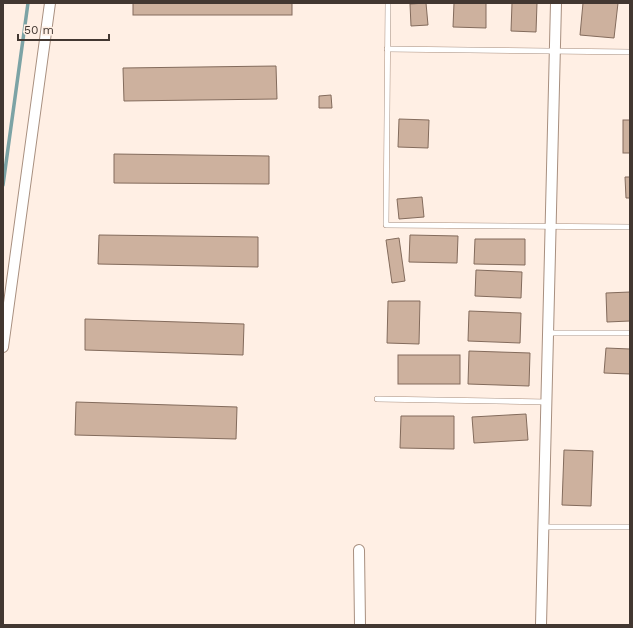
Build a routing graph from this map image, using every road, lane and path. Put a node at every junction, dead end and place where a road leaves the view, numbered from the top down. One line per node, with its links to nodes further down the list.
1 (50, 3): 11 (street)
2 (388, 3): 4 (lane)
3 (556, 3): 5 (street)
4 (387, 49): 5 (lane); 7 (lane)
5 (555, 50): 6 (lane); 7 (street)
6 (630, 52)
7 (551, 226): 8 (lane); 9 (street)
8 (630, 227)
9 (548, 333): 10 (lane); 13 (street)
10 (630, 334)
11 (3, 347)
12 (377, 399): 13 (lane)
13 (547, 402): 14 (street)
14 (544, 527): 15 (lane); 18 (street)
15 (630, 527)
16 (359, 550): 17 (street)
17 (360, 625)
18 (541, 625)

